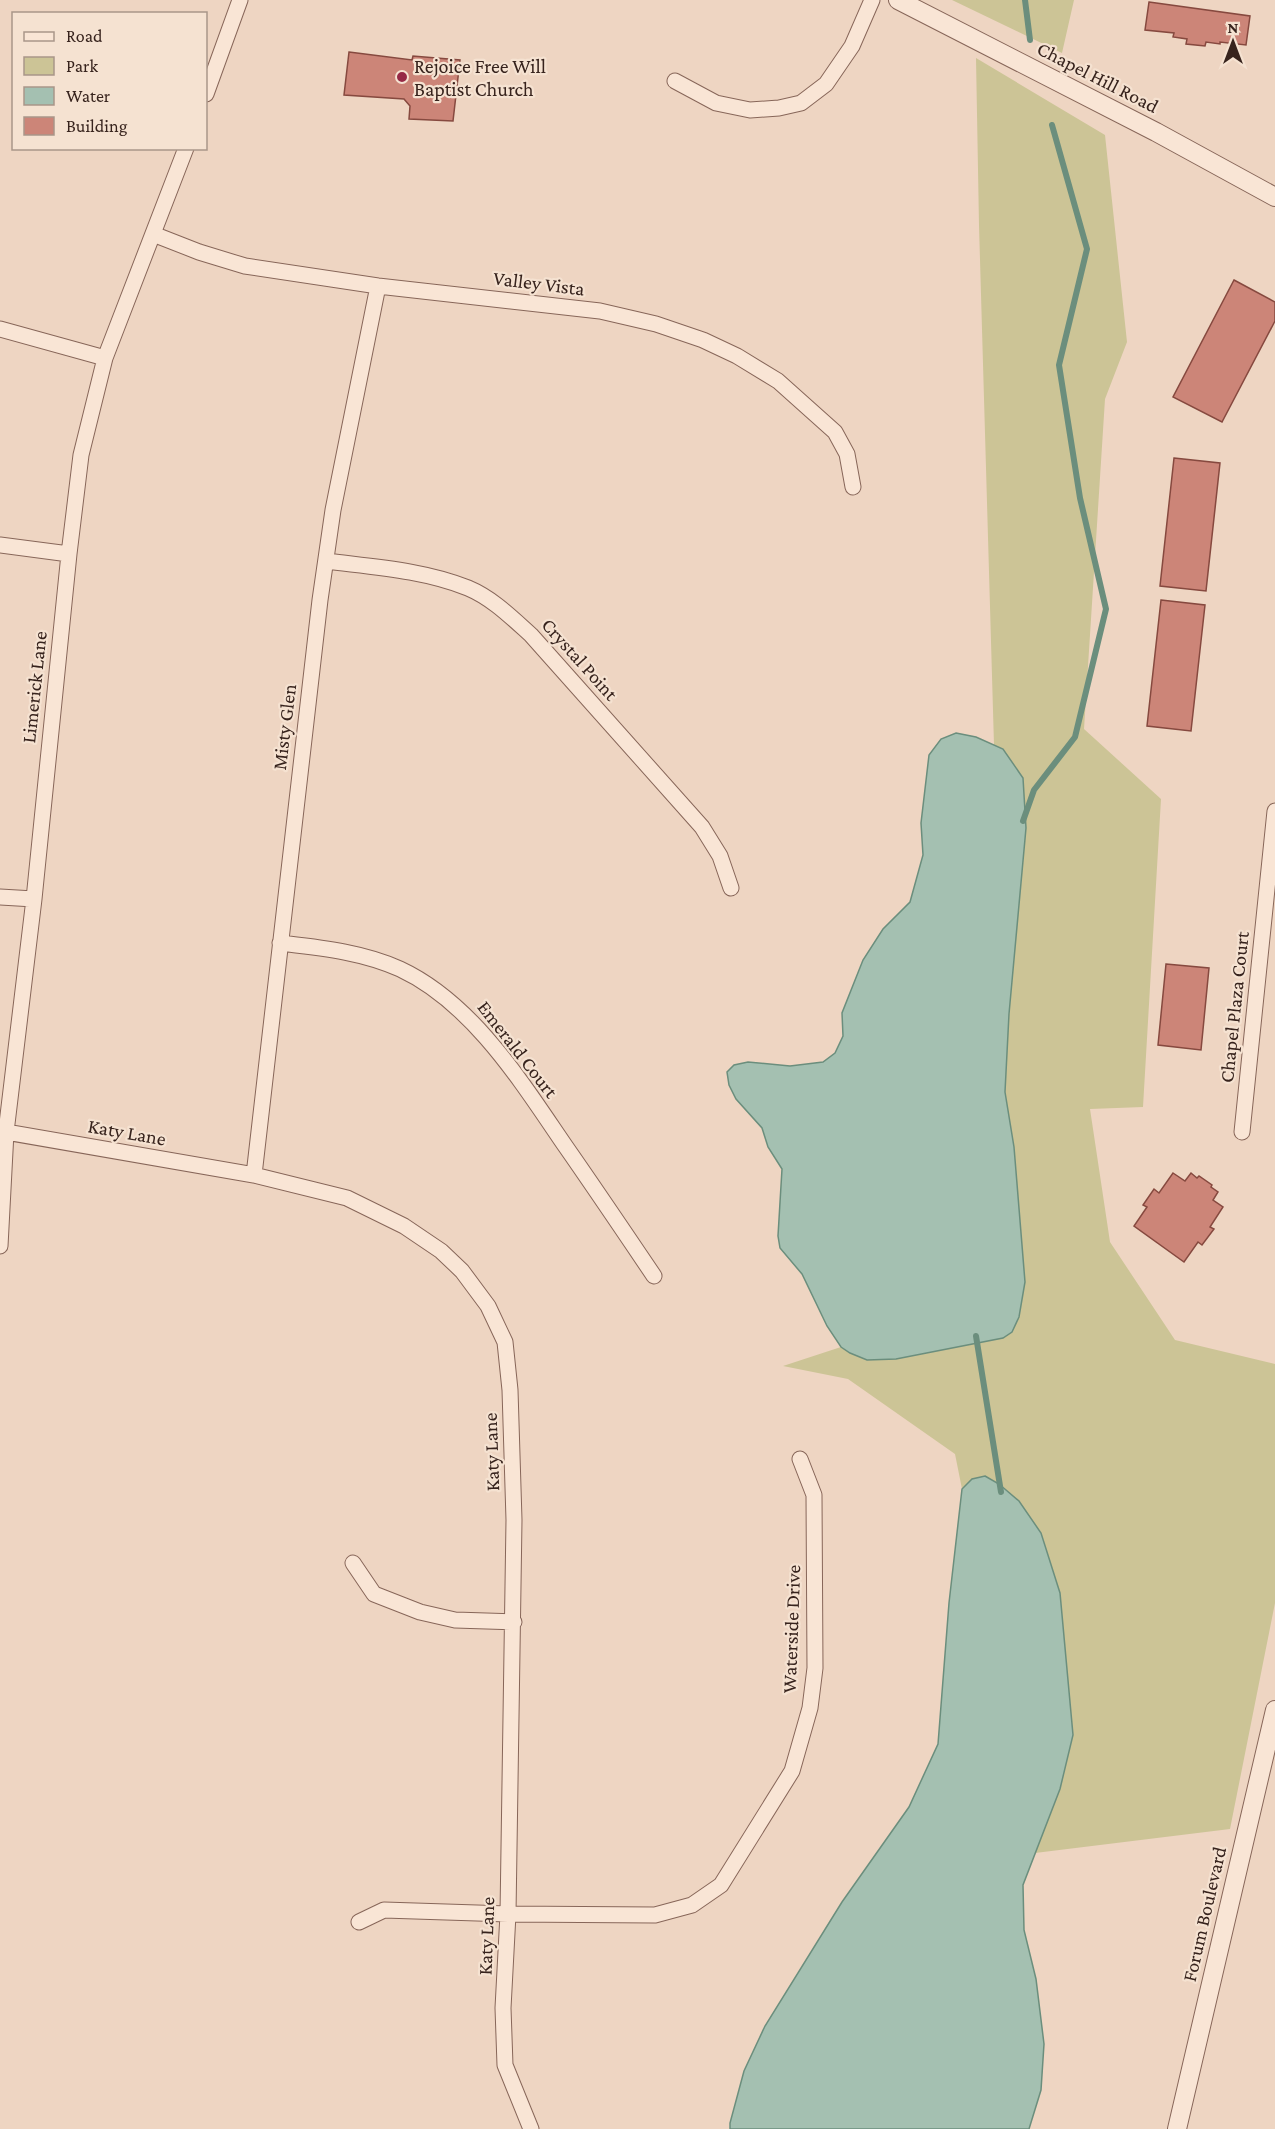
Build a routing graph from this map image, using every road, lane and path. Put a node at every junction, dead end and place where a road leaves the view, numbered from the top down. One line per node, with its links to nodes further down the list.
1 (240, 0): 5 (street)
2 (872, 0): 4 (street)
3 (898, 0): 7 (street, Chapel Hill Road)
4 (675, 81)
5 (207, 91)
6 (185, 150): 8 (street, Limerick Lane)
7 (1275, 196)
8 (153, 234): 9 (street, Valley Vista); 11 (street, Limerick Lane)
9 (378, 286): 12 (street, Valley Vista); 15 (street, Misty Glen)
10 (0, 329): 11 (street)
11 (105, 358): 14 (street, Limerick Lane)
12 (853, 487)
13 (0, 545): 14 (street)
14 (69, 554): 20 (street, Limerick Lane)
15 (326, 561): 17 (street, Crystal Point); 21 (street, Misty Glen)
16 (1275, 811): 18 (street, Chapel Plaza Court)
17 (731, 888)
18 (1271, 888): 23 (street, Chapel Plaza Court)
19 (0, 897): 20 (street)
20 (34, 899): 22 (street, Limerick Lane)
21 (280, 943): 24 (street, Misty Glen); 26 (street, Emerald Court)
22 (3, 1131): 24 (street, Katy Lane); 25 (street, Limerick Lane)
23 (1242, 1132)
24 (254, 1175): 29 (street, Katy Lane)
25 (0, 1246)
26 (654, 1276)
27 (800, 1459): 31 (street, Waterside Drive)
28 (353, 1563): 29 (street)
29 (514, 1622): 31 (street, Katy Lane)
30 (1275, 1710): 34 (street, Forum Boulevard)
31 (508, 1914): 32 (street, Waterside Drive); 33 (street, Katy Lane)
32 (359, 1922)
33 (531, 2129)
34 (1177, 2129)

